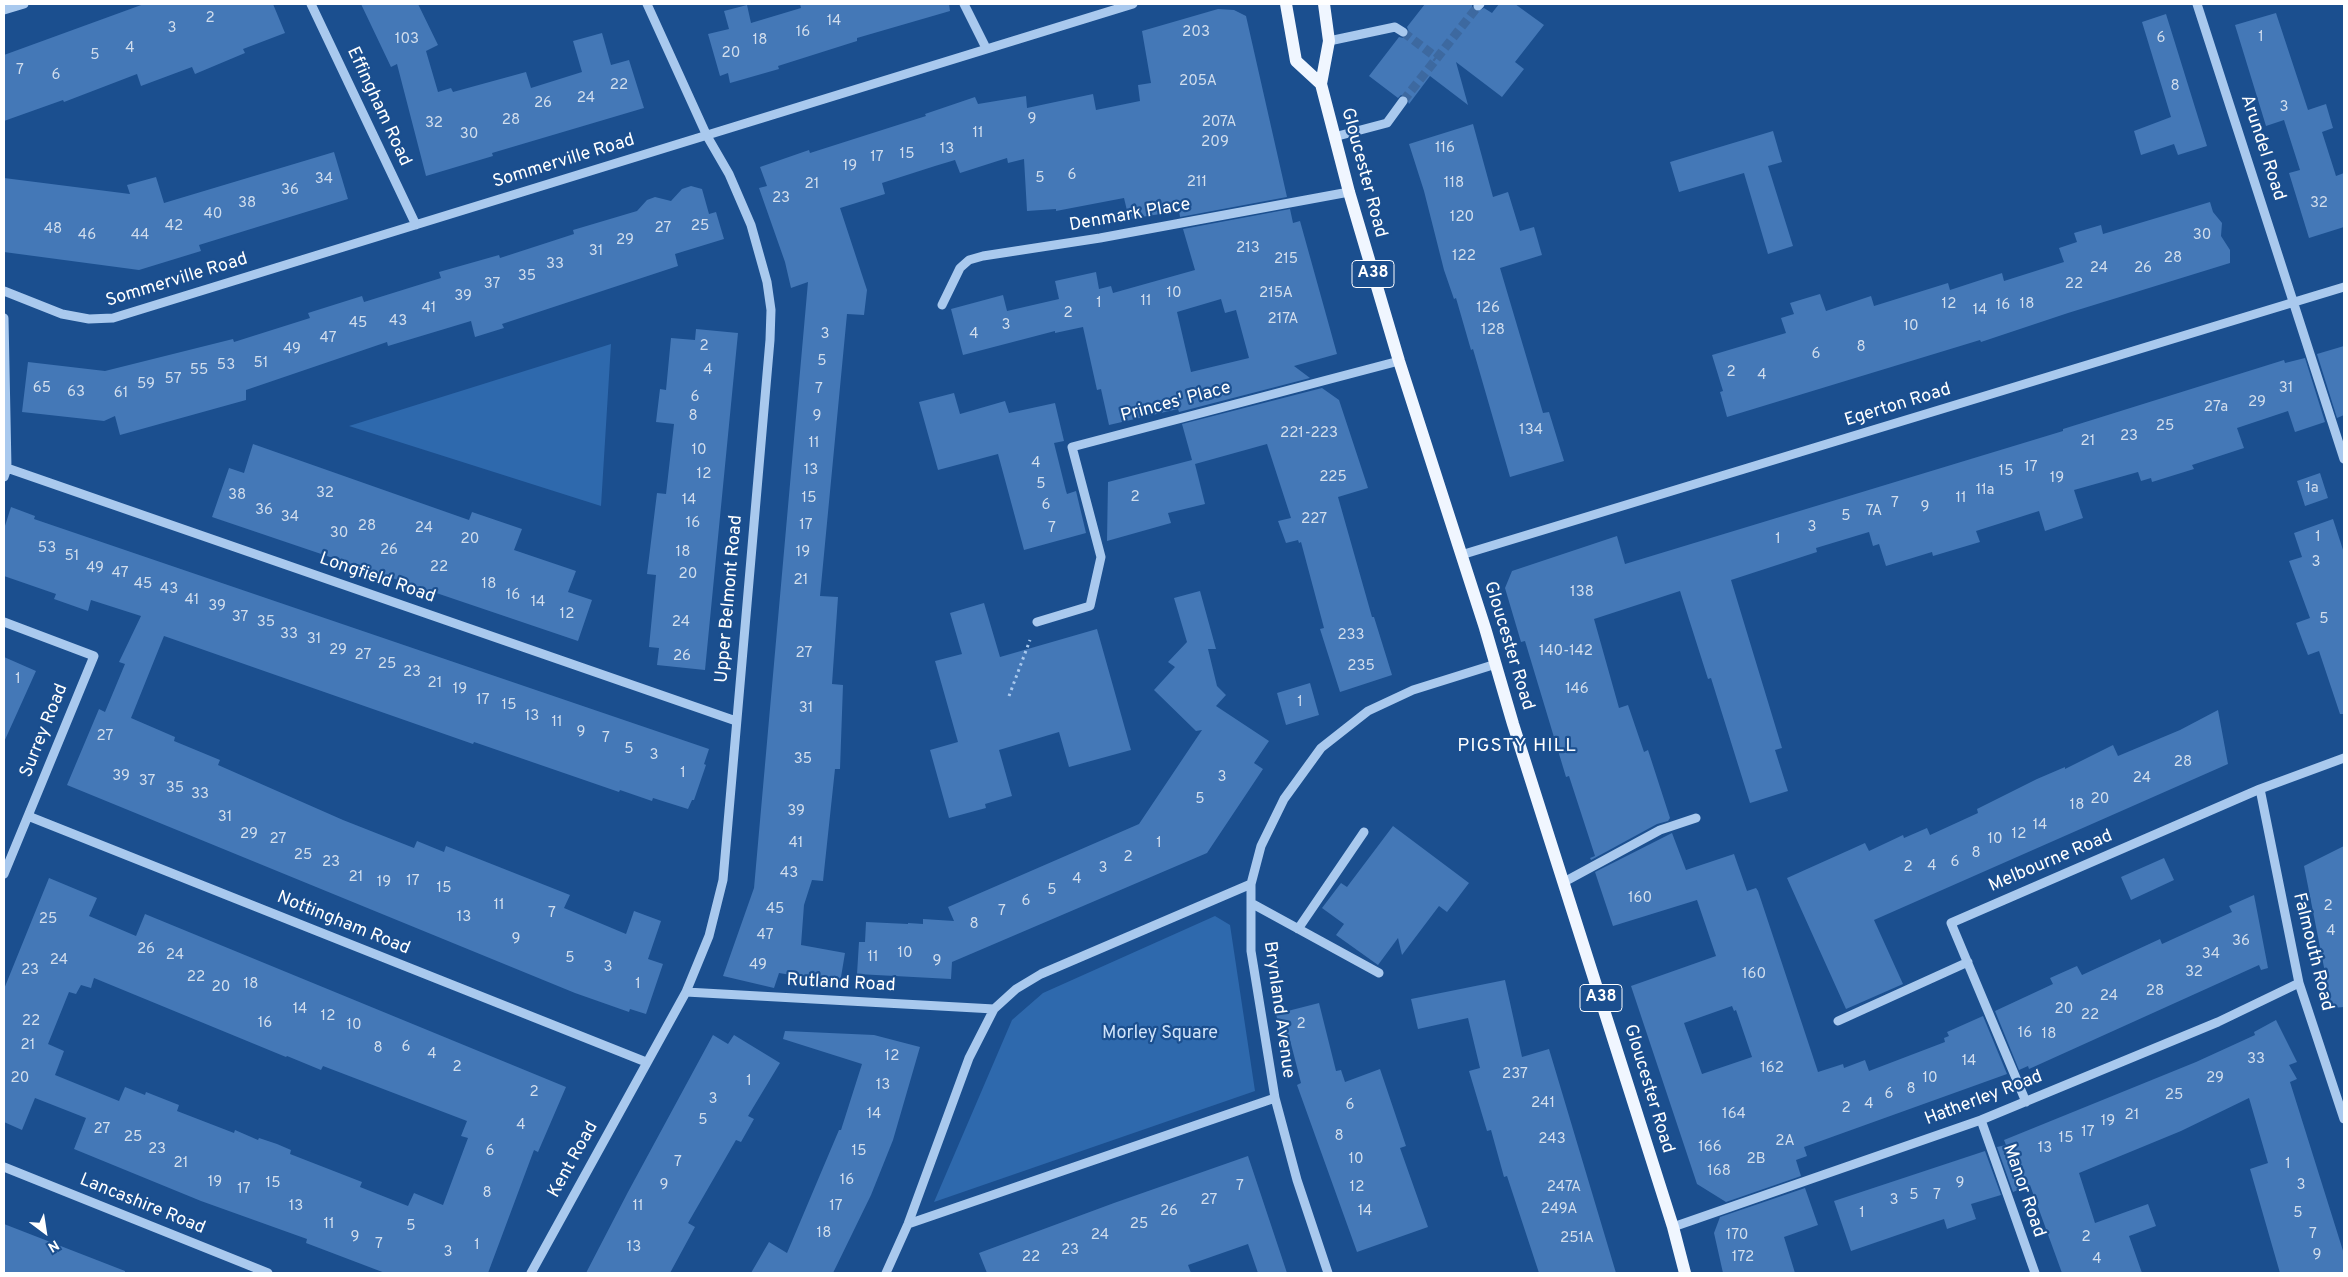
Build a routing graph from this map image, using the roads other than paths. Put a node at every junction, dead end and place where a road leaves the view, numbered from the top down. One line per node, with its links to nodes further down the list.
1 (24, 4): 9 (street)
2 (311, 4): 18 (street, Effingham Road)
3 (647, 4): 15 (street, Upper Belmont Road)
4 (964, 4): 12 (street)
5 (1133, 4): 12 (street, Sommerville Road)
6 (1286, 4): 13 (main road)
7 (1324, 4): 11 (main road, Gloucester Road / A38)
8 (2197, 4): 21 (street, Arundel Road)
9 (4, 10)
10 (1403, 32): 11 (street)
11 (1329, 42): 13 (main road, Gloucester Road / A38)
12 (986, 48): 15 (street, Sommerville Road)
13 (1321, 84): 16 (main road, Gloucester Road / A38)
14 (1403, 101): 16 (street)
15 (707, 136): 18 (street, Sommerville Road); 31 (street, Upper Belmont Road)
16 (1334, 137): 17 (main road, Gloucester Road / A38)
17 (1349, 192): 22 (street, Denmark Place); 24 (main road, Gloucester Road / A38)
18 (416, 225): 20 (street, Sommerville Road)
19 (2344, 287): 21 (street, Egerton Road)
20 (4, 291)
21 (2295, 303): 25 (street, Arundel Road); 27 (street, Egerton Road)
22 (942, 305)
23 (4, 318): 26 (street)
24 (1399, 361): 27 (main road, Gloucester Road / A38); 29 (street, Princes' Place)
25 (2344, 459)
26 (5, 472): 31 (street, Longfield Road)
27 (1461, 555): 30 (main road, Gloucester Road / A38)
28 (4, 622): 34 (street, Surrey Road)
29 (1037, 622)
30 (1496, 664): 38 (main road, Gloucester Road / A38); 39 (street, Brynland Avenue)
31 (736, 721): 45 (street, Upper Belmont Road)
32 (2344, 758): 33 (street, Melbourne Road)
33 (2260, 789): 42 (street, Melbourne Road); 44 (street, Falmouth Road)
34 (28, 816): 37 (street, Surrey Road); 48 (street, Nottingham Road)
35 (1696, 818): 38 (street)
36 (1364, 832): 41 (street)
37 (4, 874)
38 (1564, 882): 55 (main road, Gloucester Road / A38)
39 (1251, 884): 40 (street, Brynland Avenue); 46 (street)
40 (1250, 903): 41 (street); 49 (street, Brynland Avenue)
41 (1298, 929): 43 (street)
42 (1968, 962): 47 (street); 50 (street, Melbourne Road)
43 (1379, 973)
44 (2299, 983): 50 (street, Hatherley Road); 51 (street, Falmouth Road)
45 (686, 992): 46 (street, Rutland Road); 48 (street, Upper Belmont Road)
46 (994, 1009): 54 (street)
47 (1838, 1021)
48 (646, 1062): 57 (street, Kent Road)
49 (1275, 1098): 54 (street); 59 (street, Brynland Avenue)
50 (2026, 1102): 52 (street, Hatherley Road)
51 (2344, 1119)
52 (1981, 1120): 55 (street, Hatherley Road); 61 (street, Manor Road)
53 (4, 1167): 56 (street, Lancashire Road)
54 (908, 1224): 58 (street)
55 (1673, 1227): 60 (main road, Gloucester Road / A38)
56 (268, 1273)
57 (531, 1273)
58 (886, 1273)
59 (1328, 1273)
60 (1685, 1273)
61 (2034, 1273)

